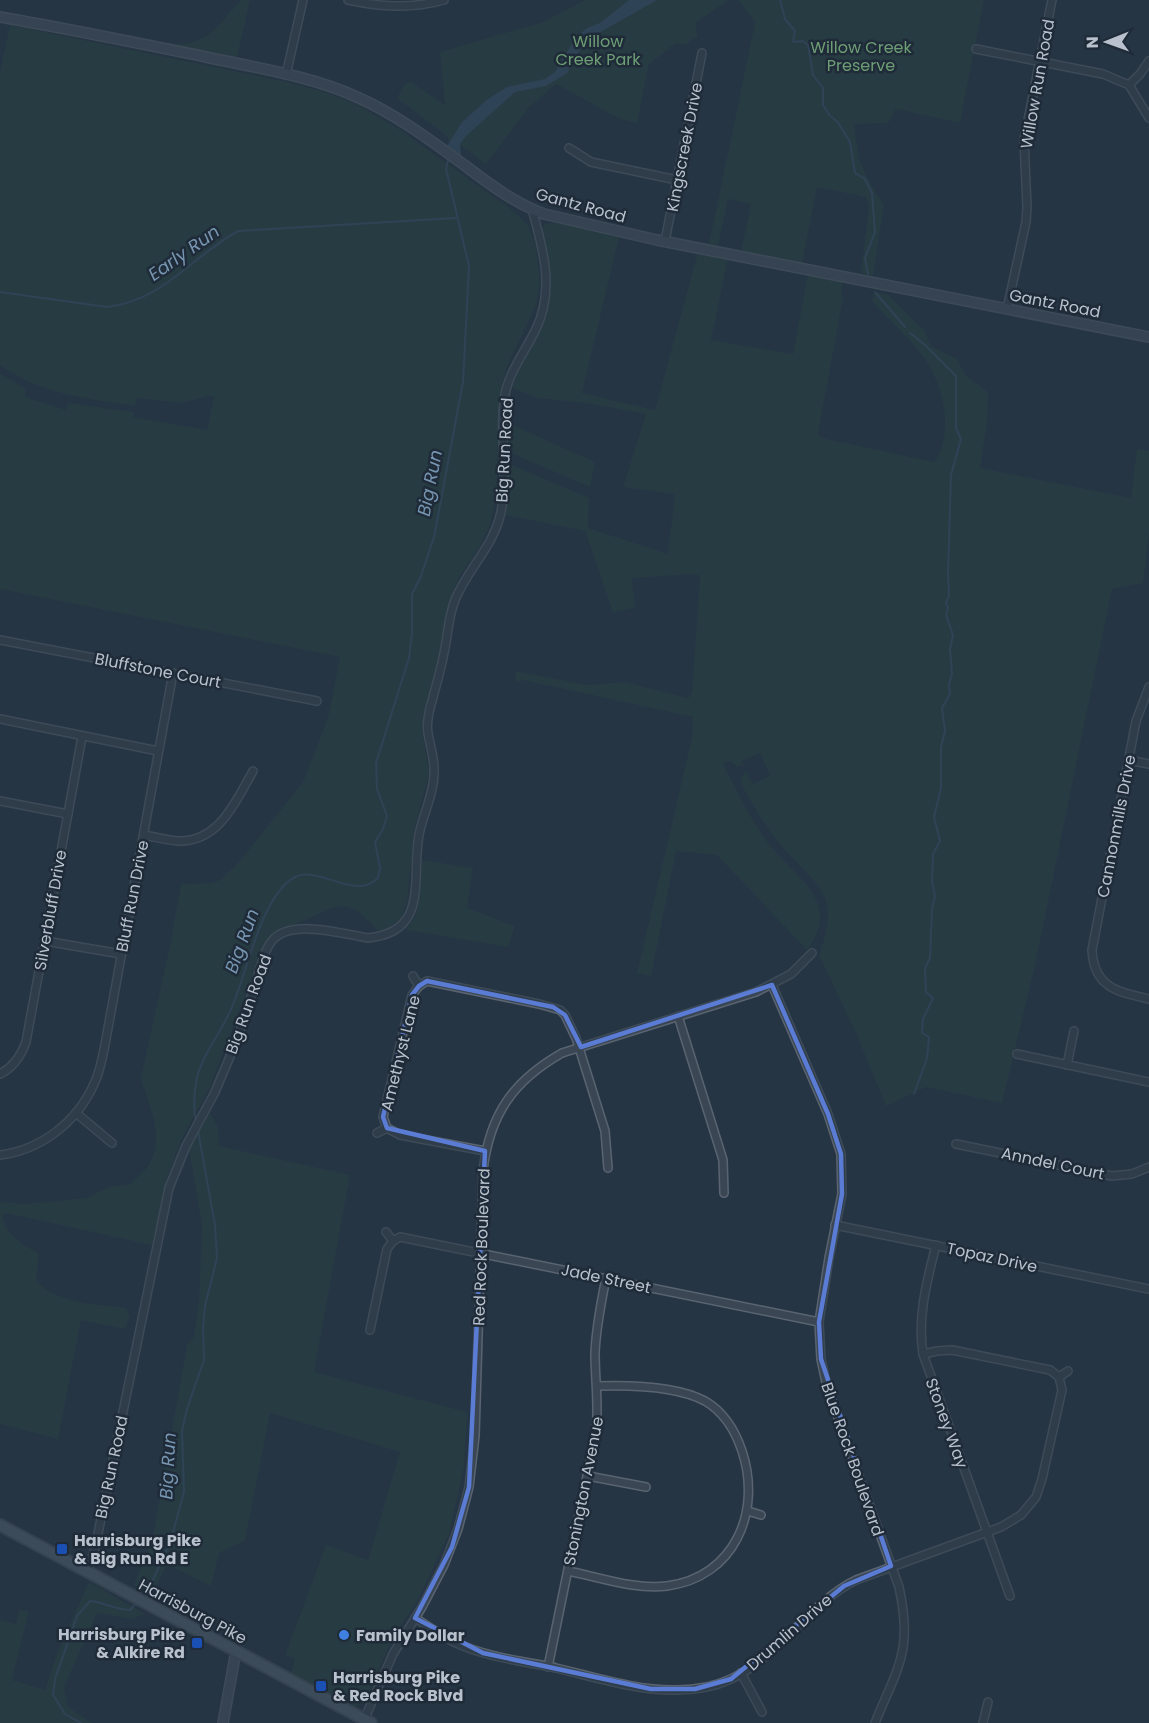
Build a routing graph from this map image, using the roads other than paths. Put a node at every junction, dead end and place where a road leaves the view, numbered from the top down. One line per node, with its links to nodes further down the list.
1 (303, 0): 10 (street)
2 (348, 0): 3 (street)
3 (444, 0)
4 (1052, 0): 9 (street, Willow Run Road)
5 (0, 17): 10 (main road, Gantz Road)
6 (976, 49): 9 (street)
7 (702, 53): 14 (street, Kingscreek Drive)
8 (1149, 61): 11 (street)
9 (1040, 62): 11 (street); 17 (street, Willow Run Road)
10 (286, 75): 15 (main road, Gantz Road)
11 (1128, 85): 12 (street)
12 (1149, 118)
13 (569, 148): 14 (street)
14 (677, 180): 16 (street, Kingscreek Drive)
15 (532, 209): 16 (main road, Gantz Road); 77 (street, Big Run Road)
16 (665, 241): 17 (main road, Gantz Road)
17 (1007, 309): 18 (main road, Gantz Road)
18 (1149, 337)
19 (0, 640): 20 (street, Bluffstone Court)
20 (173, 673): 22 (street, Bluffstone Court); 25 (street, Bluff Run Drive)
21 (1149, 687): 26 (street, Cannonmills Drive)
22 (317, 701)
23 (0, 719): 24 (street)
24 (82, 736): 25 (street); 30 (street, Silverbluff Drive)
25 (158, 751): 31 (street, Bluff Run Drive)
26 (1129, 760): 27 (street); 38 (street, Cannonmills Drive)
27 (1149, 764)
28 (253, 771): 31 (street)
29 (0, 801): 30 (street)
30 (68, 814): 32 (street, Silverbluff Drive)
31 (144, 835): 34 (street, Bluff Run Drive)
32 (45, 941): 34 (street); 44 (street, Silverbluff Drive)
33 (812, 953): 36 (street, Red Rock Boulevard)
34 (120, 954): 46 (street, Bluff Run Drive)
35 (413, 976): 37 (street)
36 (772, 985): 39 (street, Red Rock Boulevard); 56 (street, Blue Rock Boulevard)
37 (419, 986): 41 (street); 47 (street, Amethyst Lane)
38 (1149, 999)
39 (678, 1016): 41 (street, Red Rock Boulevard); 55 (street)
40 (1074, 1031): 43 (street)
41 (579, 1047): 51 (street, Red Rock Boulevard); 54 (street)
42 (1017, 1054): 43 (street)
43 (1067, 1065): 45 (street)
44 (0, 1074)
45 (1149, 1082)
46 (76, 1113): 49 (street); 52 (street, Bluff Run Drive)
47 (387, 1128): 48 (street); 51 (street, Amethyst Lane)
48 (377, 1133)
49 (112, 1143)
50 (956, 1144): 53 (street, Anndel Court)
51 (485, 1151): 60 (street, Red Rock Boulevard)
52 (0, 1155)
53 (1149, 1167)
54 (608, 1168)
55 (724, 1193)
56 (835, 1225): 59 (street, Topaz Drive); 63 (street, Blue Rock Boulevard)
57 (386, 1232): 58 (street)
58 (393, 1241): 60 (street, Jade Street); 64 (street)
59 (936, 1245): 62 (street, Topaz Drive); 65 (street, Stoney Way)
60 (480, 1252): 61 (street, Jade Street); 79 (street, Red Rock Boulevard)
61 (606, 1278): 63 (street, Jade Street); 68 (street, Stonington Avenue)
62 (1149, 1289)
63 (819, 1322): 75 (street, Blue Rock Boulevard)
64 (370, 1330)
65 (923, 1354): 67 (street); 74 (street, Stoney Way)
66 (1068, 1371): 67 (street)
67 (1059, 1377): 74 (street, Drumlin Drive)
68 (597, 1386): 69 (street, Stonington Avenue); 71 (street)
69 (588, 1476): 70 (street); 76 (street, Stonington Avenue)
70 (646, 1487)
71 (748, 1511): 72 (street); 76 (street)
72 (761, 1515)
73 (0, 1525): 77 (main road, Harrisburg Pike)
74 (986, 1532): 75 (street, Drumlin Drive); 78 (street, Stoney Way)
75 (891, 1566): 82 (street, Drumlin Drive); 87 (street, Blue Rock Boulevard)
76 (568, 1570): 81 (street, Stonington Avenue)
77 (88, 1571): 80 (main road, Harrisburg Pike)
78 (1010, 1596)
79 (415, 1618): 81 (street, Drumlin Drive); 85 (street, Red Rock Boulevard)
80 (236, 1651): 85 (main road, Harrisburg Pike); 86 (main road)
81 (548, 1667): 82 (street, Drumlin Drive)
82 (741, 1673): 84 (street)
83 (988, 1702): 88 (street)
84 (762, 1712)
85 (368, 1721)
86 (223, 1723)
87 (874, 1723)
88 (983, 1723)

